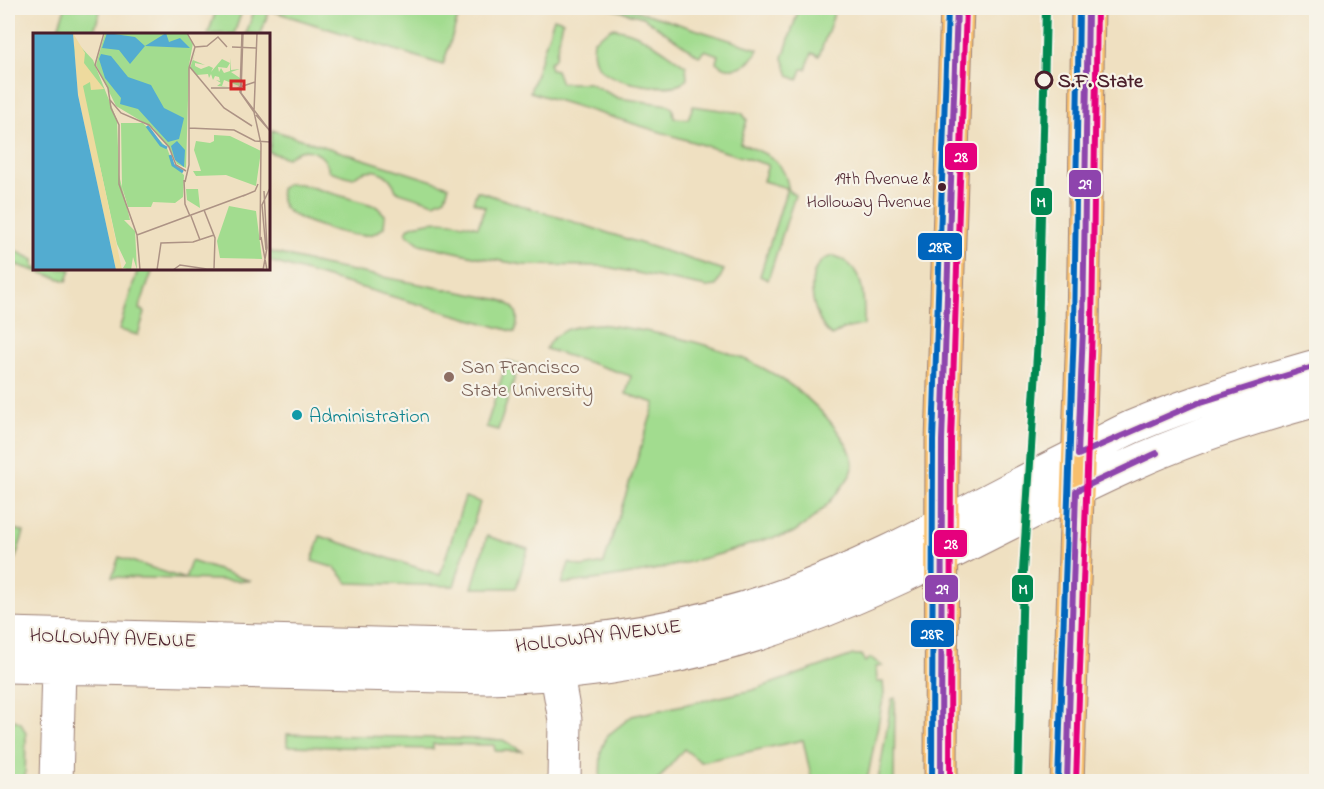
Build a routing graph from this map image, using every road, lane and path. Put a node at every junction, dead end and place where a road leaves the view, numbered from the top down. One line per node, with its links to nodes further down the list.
1 (957, 8): 7 (highway)
2 (1088, 8): 5 (highway)
3 (1317, 366): 5 (street, HOLLOWAY AVENUE)
4 (1317, 400): 6 (street, HOLLOWAY AVENUE)
5 (1078, 455): 6 (highway); 7 (street, HOLLOWAY AVENUE)
6 (1076, 491): 8 (street, HOLLOWAY AVENUE); 16 (highway)
7 (944, 522): 8 (highway); 10 (street, HOLLOWAY AVENUE)
8 (943, 555): 10 (street, HOLLOWAY AVENUE); 15 (highway)
9 (8, 634): 10 (street, HOLLOWAY AVENUE)
10 (554, 659): 12 (street, HOLLOWAY AVENUE); 14 (street)
11 (8, 666): 12 (street, HOLLOWAY AVENUE)
12 (59, 667): 13 (street)
13 (56, 782)
14 (564, 782)
15 (941, 782)
16 (1067, 782)

